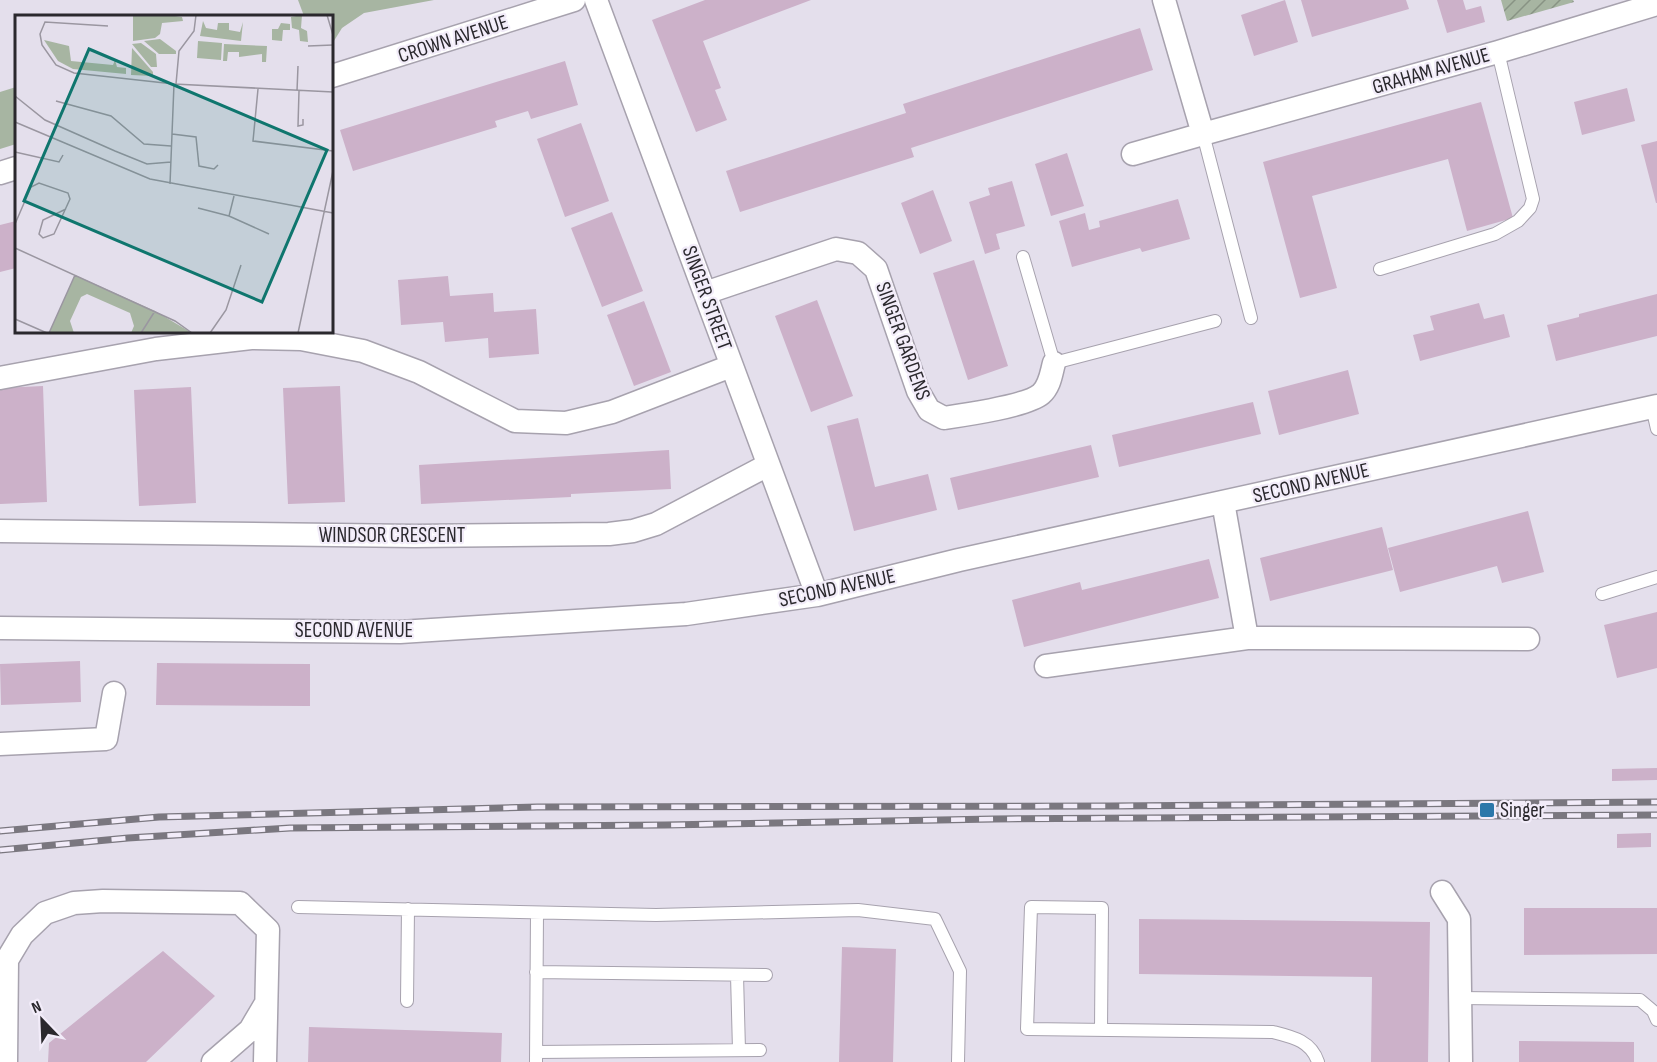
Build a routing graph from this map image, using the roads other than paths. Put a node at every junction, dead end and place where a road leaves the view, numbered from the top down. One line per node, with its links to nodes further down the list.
1 (574, 0): 6 (street, CROWN AVENUE)
2 (596, 0): 13 (street, SINGER STREET)
3 (1164, 0): 7 (street)
4 (1657, 4): 5 (street, GRAHAM AVENUE)
5 (1498, 52): 7 (street, GRAHAM AVENUE); 12 (lane)
6 (333, 76)
7 (1203, 134): 8 (street, GRAHAM AVENUE); 14 (lane)
8 (1133, 154)
9 (15, 168): 10 (street)
10 (0, 173)
11 (1023, 257): 16 (lane)
12 (1380, 269)
13 (705, 293): 16 (street, SINGER GARDENS); 17 (street, SINGER STREET)
14 (1251, 318)
15 (1215, 321): 16 (lane)
16 (1054, 363)
17 (732, 366): 18 (street); 21 (street, SINGER STREET)
18 (0, 378)
19 (1655, 406): 20 (lane); 22 (street, SECOND AVENUE)
20 (1657, 429)
21 (768, 465): 23 (street, WINDSOR CRESCENT); 26 (street, SINGER STREET)
22 (1223, 502): 26 (street, SECOND AVENUE); 28 (street)
23 (0, 531)
24 (1657, 577): 25 (lane)
25 (1602, 594)
26 (817, 596): 27 (street, SECOND AVENUE)
27 (0, 628)
28 (1247, 638): 29 (street); 30 (street)
29 (1528, 639)
30 (1046, 666)
31 (114, 693): 32 (street)
32 (0, 744)
33 (1442, 892): 40 (street)
34 (298, 907): 35 (lane)
35 (408, 909): 36 (lane); 41 (lane)
36 (537, 913): 37 (lane); 51 (lane)
37 (537, 972): 38 (lane); 47 (lane)
38 (737, 975): 39 (lane); 45 (lane)
39 (766, 975)
40 (1460, 998): 43 (lane); 53 (street)
41 (407, 1001)
42 (266, 1002): 48 (street); 49 (street); 50 (street)
43 (1657, 1020)
44 (1101, 1029): 44 (lane); 52 (lane)
45 (739, 1050): 46 (lane); 47 (lane)
46 (760, 1050)
47 (536, 1057)
48 (6, 1062)
49 (213, 1062)
50 (265, 1062)
51 (958, 1062)
52 (1318, 1062)
53 (1461, 1062)

